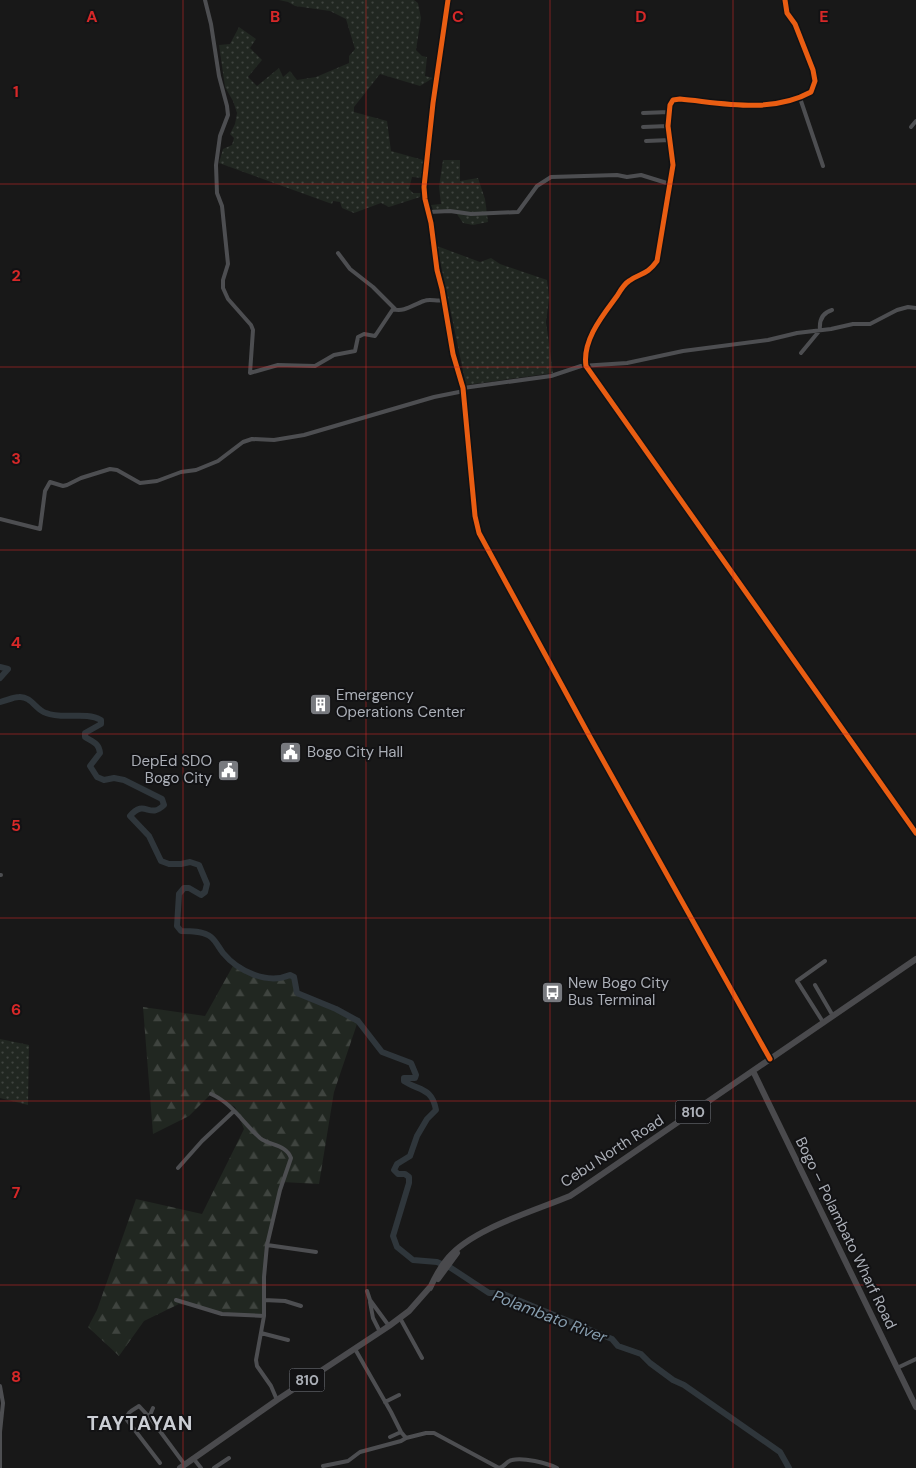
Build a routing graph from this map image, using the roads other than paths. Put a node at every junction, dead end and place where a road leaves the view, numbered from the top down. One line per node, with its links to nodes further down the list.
1 (205, 0): 22 (street)
2 (448, 0): 17 (street)
3 (785, 0): 4 (street)
4 (800, 98): 5 (street); 13 (street)
5 (669, 112): 6 (street); 8 (street)
6 (643, 113)
7 (916, 121): 10 (street)
8 (668, 126): 9 (street); 11 (street)
9 (643, 127)
10 (911, 127)
11 (670, 140): 12 (street); 14 (street)
12 (646, 141)
13 (823, 166)
14 (672, 174): 15 (street); 16 (street)
15 (664, 182): 16 (street); 17 (street)
16 (670, 184): 25 (street)
17 (428, 212): 19 (street)
18 (338, 253): 22 (street)
19 (444, 300): 22 (street); 26 (street)
20 (916, 308): 23 (street)
21 (832, 310): 23 (street)
22 (397, 311)
23 (820, 330): 24 (street); 25 (street)
24 (800, 353)
25 (586, 366): 26 (street); 28 (street)
26 (463, 390): 27 (street); 34 (street)
27 (0, 519)
28 (916, 833)
29 (916, 958): 32 (highway, Cebu North Road / 810)
30 (825, 961): 33 (street)
31 (815, 985): 32 (street)
32 (833, 1016): 33 (highway, Cebu North Road / 810)
33 (823, 1022): 34 (highway, Cebu North Road / 810)
34 (770, 1059): 35 (highway, Cebu North Road / 810)
35 (753, 1071): 47 (highway, Cebu North Road / 810); 55 (highway, Bogo – Polambato Wharf Road)
36 (211, 1094): 37 (street)
37 (234, 1111): 38 (street); 39 (street)
38 (178, 1168)
39 (267, 1245): 40 (street); 43 (street)
40 (316, 1252)
41 (367, 1291): 44 (street)
42 (176, 1300): 46 (street)
43 (264, 1300): 45 (street); 46 (street)
44 (370, 1300): 48 (street); 49 (street)
45 (301, 1306)
46 (264, 1316): 50 (street)
47 (400, 1318): 48 (highway, Cebu North Road / 810); 53 (street)
48 (389, 1326): 49 (highway, Cebu North Road / 810)
49 (380, 1332): 52 (highway, Cebu North Road / 810)
50 (261, 1333): 51 (street); 58 (street)
51 (288, 1340)
52 (355, 1349): 58 (highway, Cebu North Road / 810); 59 (street)
53 (422, 1358)
54 (916, 1359): 55 (street)
55 (898, 1368): 60 (highway, Bogo – Polambato Wharf Road)
56 (0, 1386): 72 (street)
57 (398, 1395): 59 (street)
58 (277, 1400): 66 (highway, Cebu North Road / 810)
59 (385, 1402): 63 (street)
60 (916, 1407)
61 (154, 1408): 62 (street)
62 (151, 1420): 68 (street); 69 (street)
63 (401, 1432): 64 (street); 65 (street)
64 (390, 1437)
65 (406, 1438): 71 (street); 75 (street)
66 (194, 1458): 69 (highway, Cebu North Road / 810); 73 (street)
67 (229, 1458): 70 (street)
68 (160, 1463)
69 (182, 1466)
70 (220, 1466): 74 (street)
71 (323, 1466)
72 (0, 1468)
73 (200, 1468)
74 (214, 1468)
75 (557, 1468)

